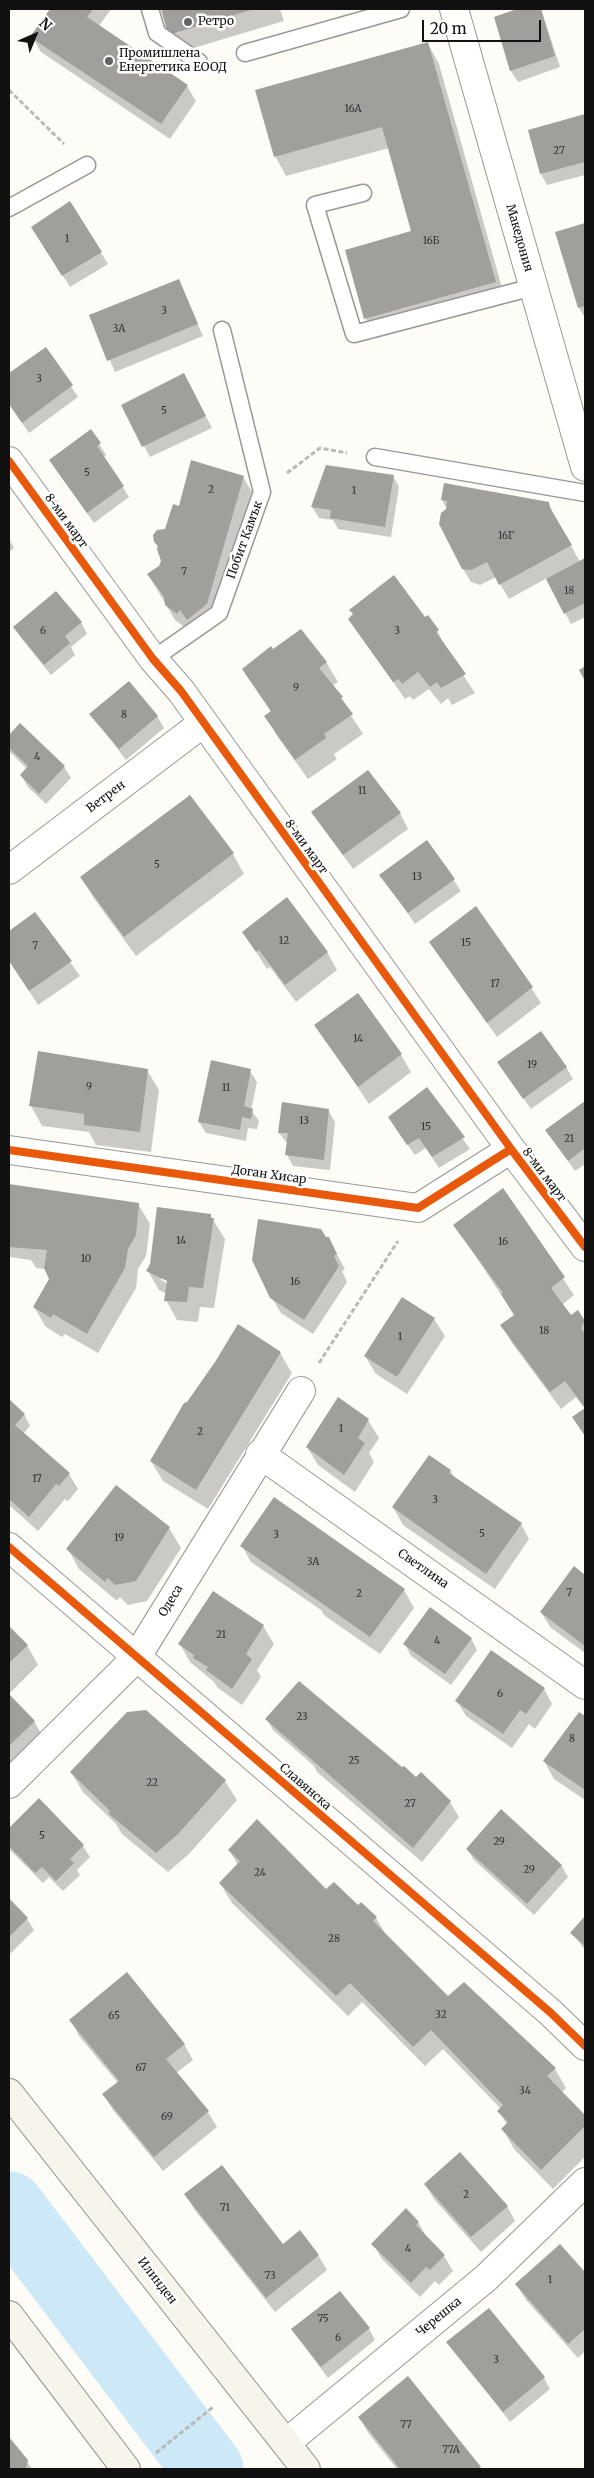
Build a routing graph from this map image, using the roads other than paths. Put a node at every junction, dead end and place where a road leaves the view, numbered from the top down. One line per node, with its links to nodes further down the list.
1 (150, 9): 5 (lane)
2 (401, 9): 4 (lane)
3 (454, 9): 9 (street, Македония)
4 (245, 53)
5 (199, 62)
6 (86, 165): 8 (lane)
7 (363, 192): 9 (lane)
8 (9, 208)
9 (533, 286): 13 (street, Македония)
10 (222, 330): 15 (lane, Побит Камък)
11 (374, 458): 14 (lane)
12 (9, 461): 15 (street, 8-ми март)
13 (585, 467)
14 (585, 493)
15 (154, 659): 16 (street, 8-ми март)
16 (203, 723): 17 (street, Ветрен); 18 (street, 8-ми март)
17 (9, 870)
18 (511, 1149): 19 (street, Доган Хисар); 20 (street, 8-ми март)
19 (9, 1150)
20 (585, 1247)
21 (301, 1391): 22 (street, Одеса)
22 (260, 1454): 24 (street, Одеса); 25 (street, Светлина)
23 (9, 1547): 24 (street, Славянска)
24 (136, 1658): 26 (street, Одеса); 27 (street, Славянска)
25 (585, 1685)
26 (9, 1784)
27 (585, 2046)
28 (9, 2094): 31 (main road, Илинден)
29 (585, 2182): 31 (street, Черешка)
30 (9, 2315): 32 (main road)
31 (286, 2443): 33 (main road, Илинден)
32 (126, 2469)
33 (306, 2469)

